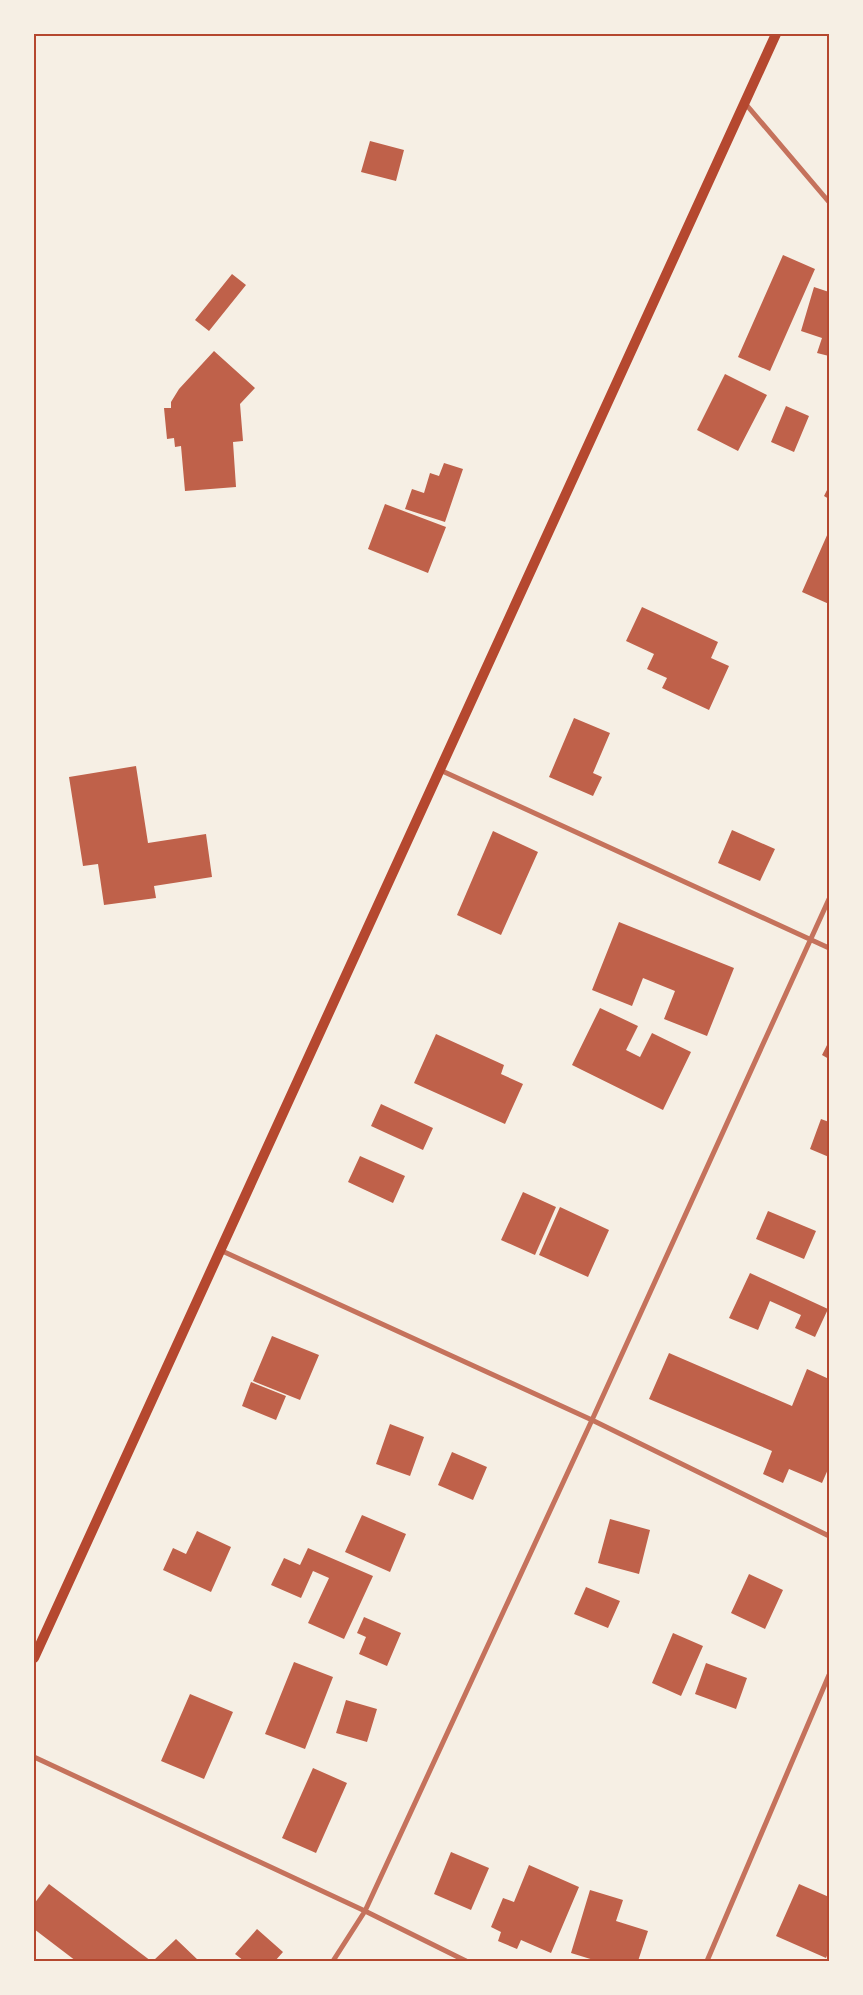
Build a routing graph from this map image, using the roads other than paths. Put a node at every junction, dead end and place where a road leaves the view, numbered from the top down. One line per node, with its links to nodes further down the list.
1 (776, 34): 2 (main road)
2 (744, 102): 3 (street); 4 (main road)
3 (829, 202)
4 (440, 770): 6 (street); 8 (main road)
5 (829, 899): 6 (street)
6 (811, 939): 7 (street); 9 (street)
7 (829, 948)
8 (220, 1250): 9 (street); 11 (main road)
9 (592, 1420): 10 (street); 14 (street)
10 (829, 1536)
11 (34, 1658)
12 (829, 1675): 17 (street)
13 (34, 1757): 14 (street)
14 (364, 1911): 15 (street); 16 (street)
15 (333, 1961)
16 (466, 1961)
17 (706, 1961)

